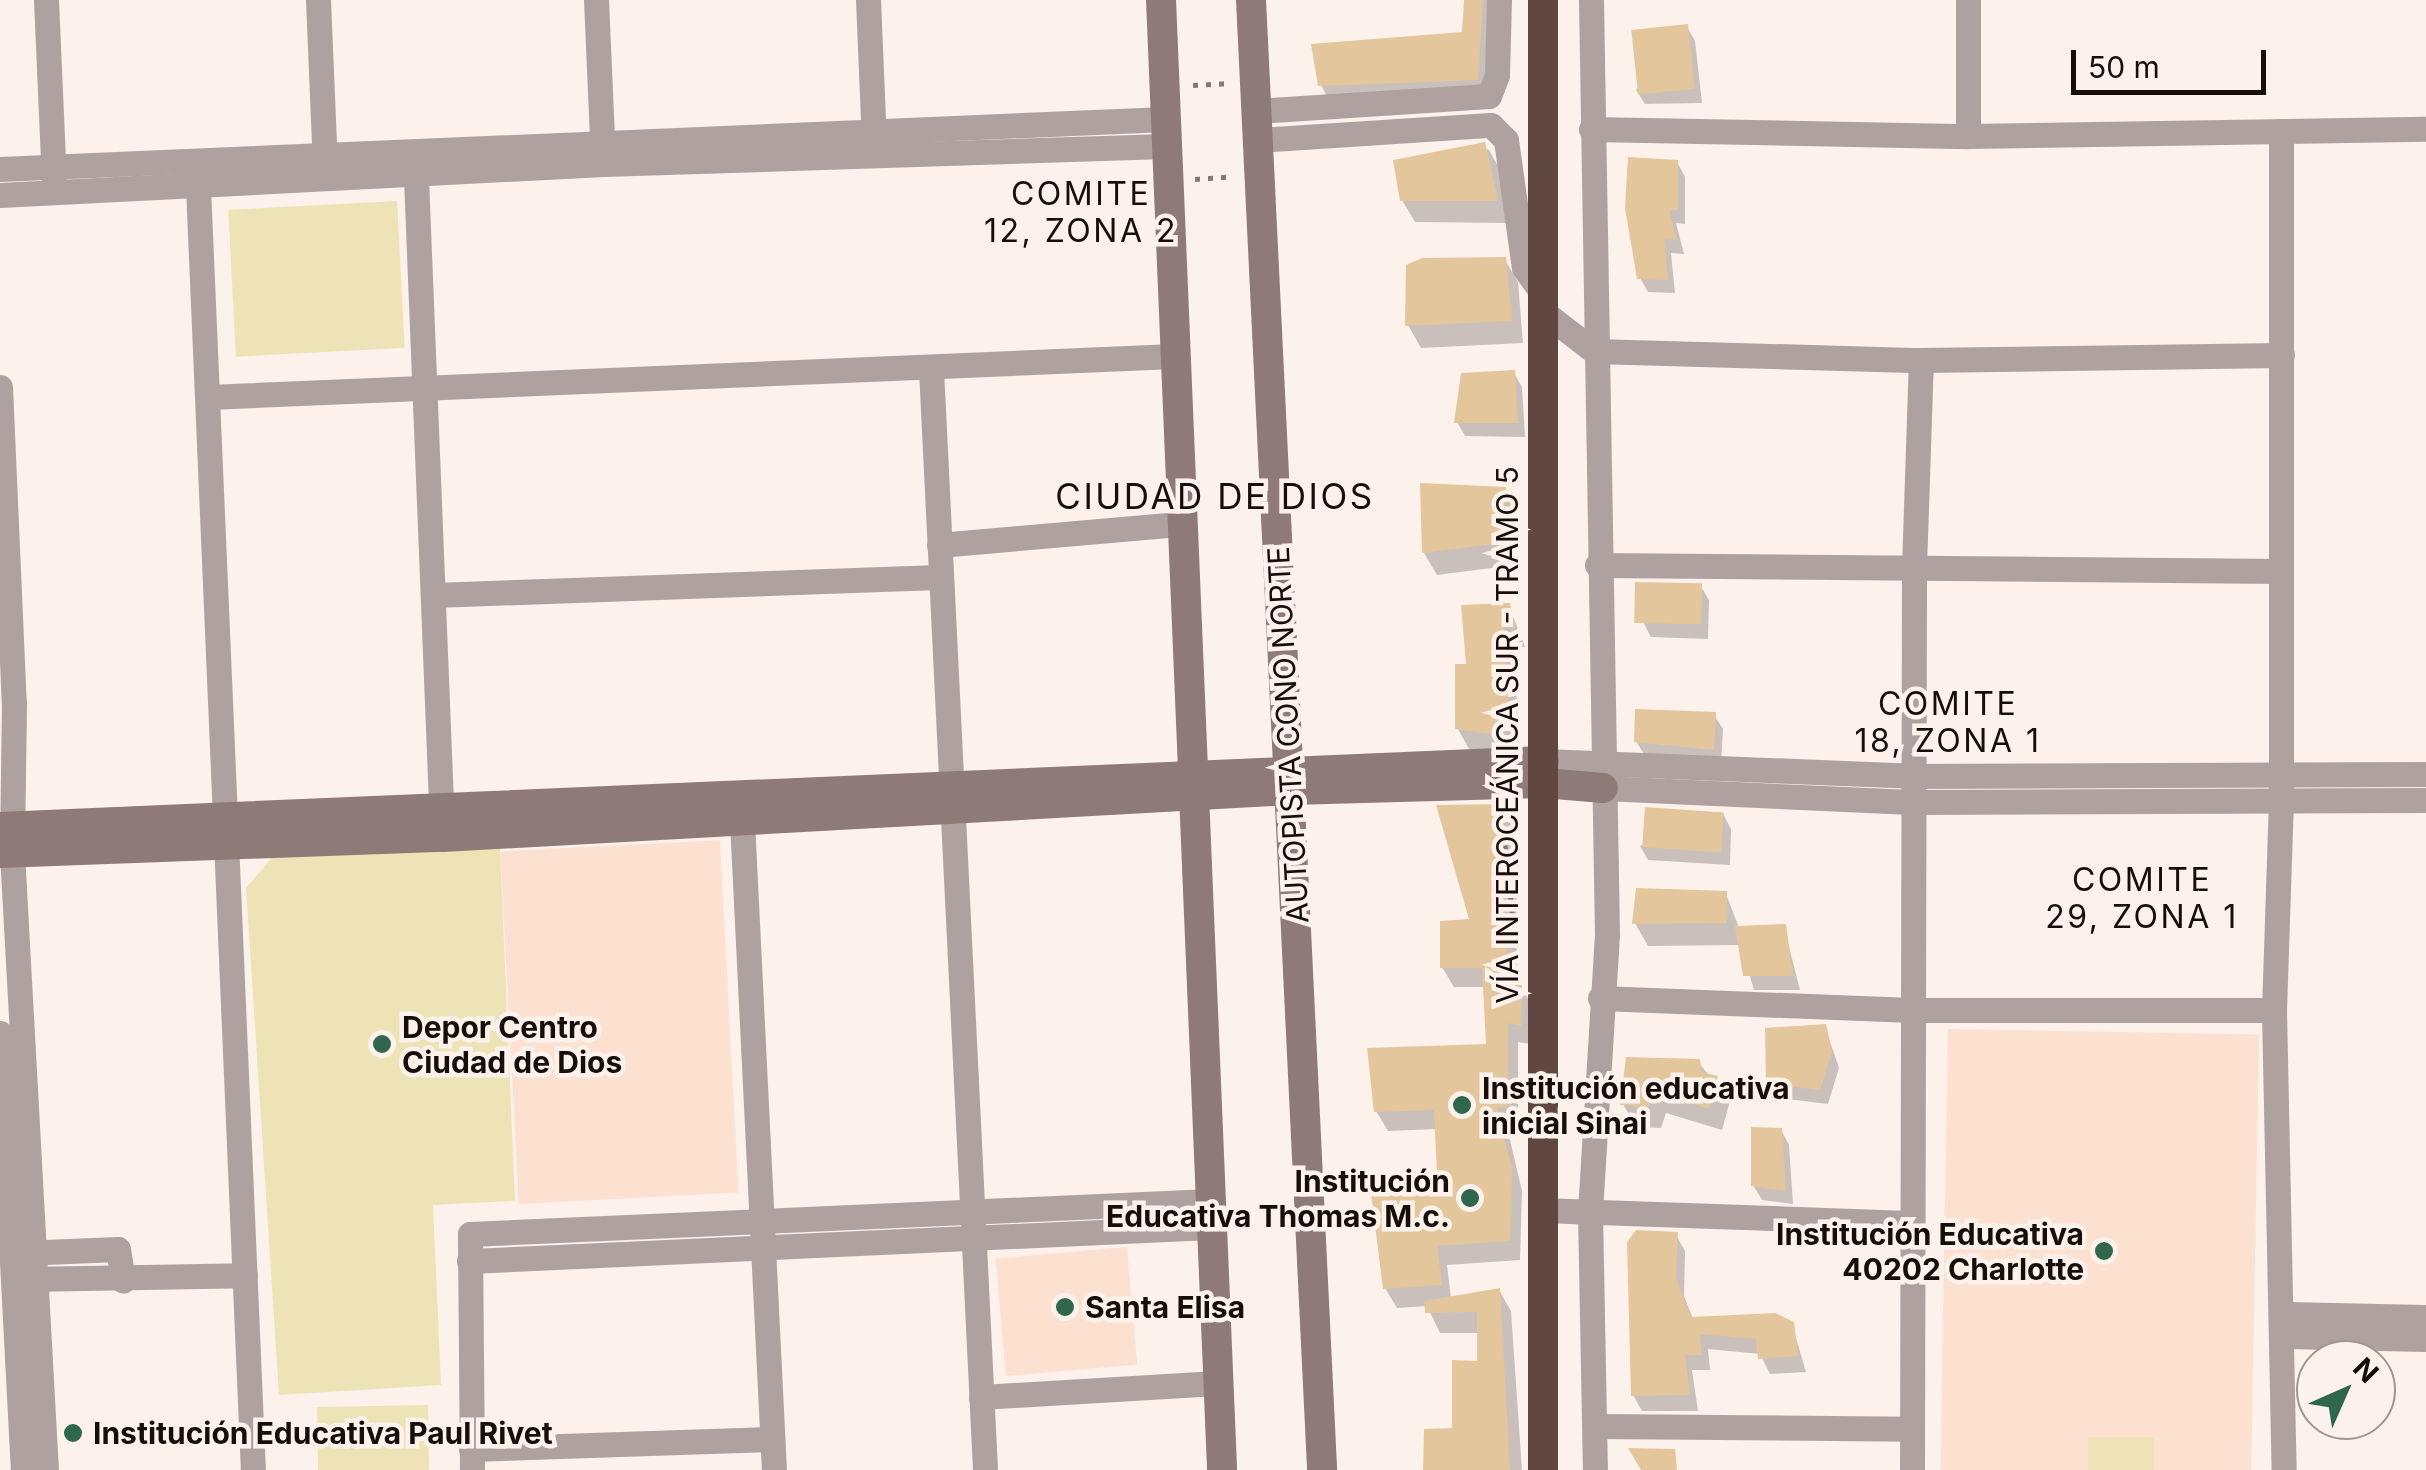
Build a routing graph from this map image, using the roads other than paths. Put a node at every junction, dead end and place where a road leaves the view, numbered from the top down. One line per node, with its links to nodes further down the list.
1 (46, 0): 23 (street)
2 (318, 0): 18 (street)
3 (596, 0): 19 (street)
4 (868, 0): 17 (street)
5 (1160, 0): 15 (main road)
6 (1251, 0): 11 (main road, AUTOPISTA CONO NORTE)
7 (1498, 0): 11 (street)
8 (1543, 0): 26 (highway, VÍA INTEROCEÁNICA SUR - TRAMO 5)
9 (1591, 0): 12 (street)
10 (1968, 0): 16 (street)
11 (1256, 110): 26 (street); 45 (main road, AUTOPISTA CONO NORTE)
12 (1591, 130): 16 (street); 27 (street)
13 (2426, 130): 14 (street)
14 (2281, 131): 16 (street); 28 (street)
15 (1166, 132): 17 (street); 29 (main road)
16 (1968, 136)
17 (874, 144): 19 (street)
18 (325, 153): 19 (street); 22 (street); 23 (street)
19 (603, 153): 21 (street)
20 (0, 170): 23 (street)
21 (416, 178): 22 (street); 33 (street)
22 (326, 179): 24 (street)
23 (54, 180): 24 (street); 25 (street)
24 (198, 187): 34 (street)
25 (0, 195)
26 (1542, 302): 27 (street); 42 (highway, VÍA INTEROCEÁNICA SUR - TRAMO 5)
27 (1594, 350): 30 (street); 37 (street)
28 (2282, 355): 30 (street); 39 (street)
29 (1174, 356): 31 (street); 35 (main road)
30 (1922, 360): 38 (street)
31 (931, 369): 33 (street); 36 (street)
32 (0, 386): 54 (street)
33 (425, 388): 34 (street); 41 (street)
34 (208, 397): 53 (street)
35 (1179, 524): 36 (street); 47 (main road)
36 (939, 545): 40 (street)
37 (1597, 565): 38 (street); 44 (street)
38 (1914, 568): 39 (street); 48 (street)
39 (2279, 572): 46 (street)
40 (938, 577): 41 (street); 49 (street)
41 (434, 594): 52 (street)
42 (1544, 772): 44 (main road); 45 (main road); 59 (highway, VÍA INTEROCEÁNICA SUR - TRAMO 5)
43 (2426, 774): 46 (street)
44 (1603, 777): 48 (street); 55 (street)
45 (1290, 778): 47 (main road); 82 (main road, AUTOPISTA CONO NORTE)
46 (2281, 786): 48 (street); 50 (street); 57 (street)
47 (1193, 788): 49 (main road); 61 (main road)
48 (1912, 789): 56 (street)
49 (952, 798): 51 (main road); 62 (street)
50 (2426, 800)
51 (741, 807): 52 (main road); 64 (street)
52 (442, 823): 53 (main road)
53 (222, 834): 54 (main road); 66 (street)
54 (6, 840): 65 (street)
55 (1600, 998): 56 (street); 60 (street)
56 (1912, 1010): 57 (street); 63 (street)
57 (2274, 1010): 68 (street)
58 (0, 1033): 65 (street)
59 (1540, 1210): 60 (street); 83 (highway, VÍA INTEROCEÁNICA SUR - TRAMO 5)
60 (1590, 1212): 63 (street); 72 (street)
61 (1210, 1214): 62 (street); 70 (main road)
62 (975, 1222): 64 (street); 71 (street)
63 (1909, 1223): 73 (street)
64 (760, 1231): 74 (street); 75 (street)
65 (16, 1266): 66 (street); 76 (street); 77 (street)
66 (245, 1275): 78 (street)
67 (2426, 1317): 68 (street)
68 (2284, 1325): 69 (street); 86 (street)
69 (2426, 1340)
70 (1218, 1382): 71 (street); 81 (main road)
71 (981, 1398): 80 (street)
72 (1595, 1426): 73 (street); 84 (street)
73 (1912, 1429): 85 (street)
74 (772, 1439): 75 (street); 79 (street)
75 (472, 1460)
76 (23, 1470)
77 (46, 1470)
78 (252, 1470)
79 (774, 1470)
80 (985, 1470)
81 (1222, 1470)
82 (1322, 1470)
83 (1543, 1470)
84 (1595, 1470)
85 (1912, 1470)
86 (2284, 1470)

